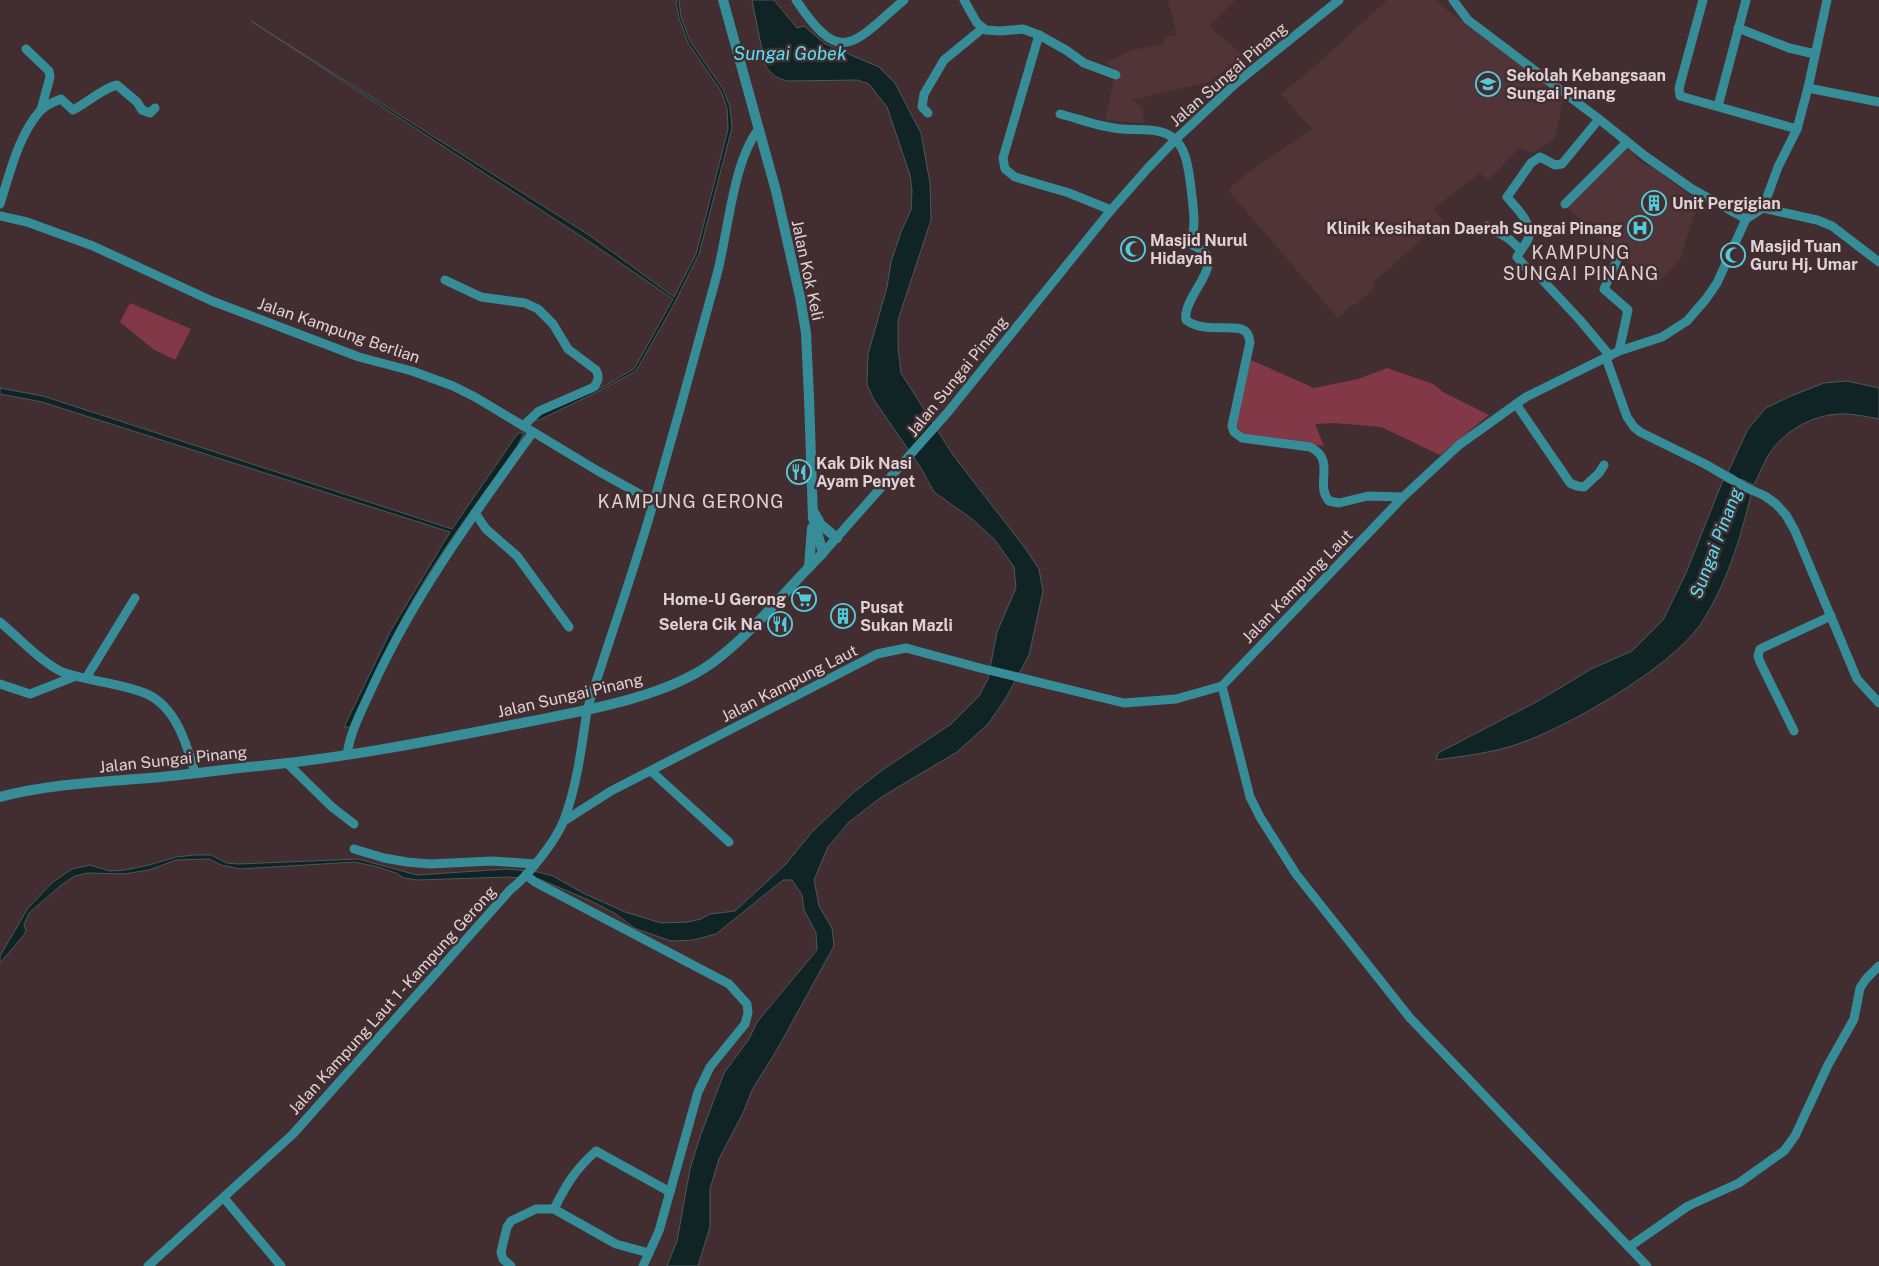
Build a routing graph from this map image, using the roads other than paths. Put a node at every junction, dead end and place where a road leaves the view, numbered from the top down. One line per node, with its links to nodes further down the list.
1 (723, 0): 25 (street, Jalan Kok Keli)
2 (796, 0): 3 (street)
3 (904, 0)
4 (964, 0): 10 (street)
5 (1339, 0): 26 (street, Jalan Sungai Pinang)
6 (1454, 0): 23 (street)
7 (1704, 0): 18 (street)
8 (1746, 0): 11 (street)
9 (1827, 0): 14 (street)
10 (983, 28): 12 (street); 21 (street)
11 (1738, 28): 14 (street); 18 (street)
12 (1039, 35): 15 (street); 31 (street)
13 (26, 49): 20 (street)
14 (1815, 54): 16 (street)
15 (1116, 75)
16 (1808, 88): 17 (street); 24 (street)
17 (1879, 102)
18 (1718, 106): 24 (street)
19 (155, 108): 20 (street)
20 (41, 110): 28 (street)
21 (928, 113)
22 (1060, 114): 26 (street)
23 (1599, 119): 27 (street); 35 (street)
24 (1797, 129): 30 (street)
25 (758, 130): 46 (street, Jalan Kampung Laut 1 - Kampung Gerong); 48 (street, Jalan Kok Keli)
26 (1176, 139): 31 (street, Jalan Sungai Pinang); 45 (street)
27 (1627, 142): 29 (street); 33 (street)
28 (0, 204)
29 (1565, 204)
30 (1763, 208): 33 (street); 37 (street)
31 (1111, 210): 49 (street, Jalan Sungai Pinang)
32 (0, 216): 42 (street, Jalan Kampung Berlian)
33 (1746, 219): 39 (street, Jalan Kampung Laut)
34 (1487, 226): 35 (street)
35 (1521, 250): 40 (street)
36 (1618, 258): 39 (street)
37 (1879, 262)
38 (445, 280): 42 (street)
39 (1619, 351): 40 (street, Jalan Kampung Laut)
40 (1608, 357): 41 (street, Jalan Kampung Laut); 53 (street)
41 (1516, 404): 44 (street); 45 (street, Jalan Kampung Laut)
42 (523, 426): 43 (street, Jalan Kampung Berlian)
43 (534, 432): 46 (street, Jalan Kampung Berlian); 47 (street)
44 (1604, 466)
45 (1403, 497): 59 (street, Jalan Kampung Laut)
46 (654, 502): 61 (street, Jalan Kampung Laut 1 - Kampung Gerong)
47 (475, 513): 55 (street); 63 (street)
48 (813, 513): 49 (street); 50 (street, Jalan Kok Keli); 51 (street)
49 (837, 538): 50 (street, Jalan Sungai Pinang)
50 (823, 553): 51 (street, Jalan Sungai Pinang)
51 (809, 567): 61 (street, Jalan Sungai Pinang)
52 (134, 598): 57 (street)
53 (1831, 616): 60 (street); 62 (street)
54 (0, 622): 56 (street)
55 (569, 628)
56 (76, 676): 57 (street); 58 (street)
57 (86, 678): 66 (street)
58 (0, 684)
59 (1222, 686): 65 (street, Jalan Kampung Laut); 77 (street)
60 (1879, 703)
61 (587, 710): 63 (street, Jalan Sungai Pinang); 68 (street, Jalan Kampung Laut 1 - Kampung Gerong)
62 (1794, 731)
63 (347, 755): 64 (street, Jalan Sungai Pinang)
64 (287, 763): 66 (street, Jalan Sungai Pinang); 69 (street)
65 (651, 771): 68 (street, Jalan Kampung Laut); 70 (street)
66 (195, 772): 67 (street, Jalan Sungai Pinang)
67 (0, 797)
68 (564, 821): 72 (street, Jalan Kampung Laut 1 - Kampung Gerong)
69 (354, 824)
70 (729, 842)
71 (354, 849): 72 (street)
72 (530, 870): 74 (street); 75 (street, Jalan Kampung Laut 1 - Kampung Gerong)
73 (1879, 966): 77 (street)
74 (670, 1192): 76 (street); 78 (street)
75 (224, 1198): 79 (street, Jalan Kampung Laut 1 - Kampung Gerong); 80 (street)
76 (554, 1209): 78 (street); 81 (street)
77 (1629, 1247): 83 (street)
78 (649, 1253): 82 (street)
79 (148, 1266)
80 (281, 1266)
81 (511, 1266)
82 (643, 1266)
83 (1647, 1266)

